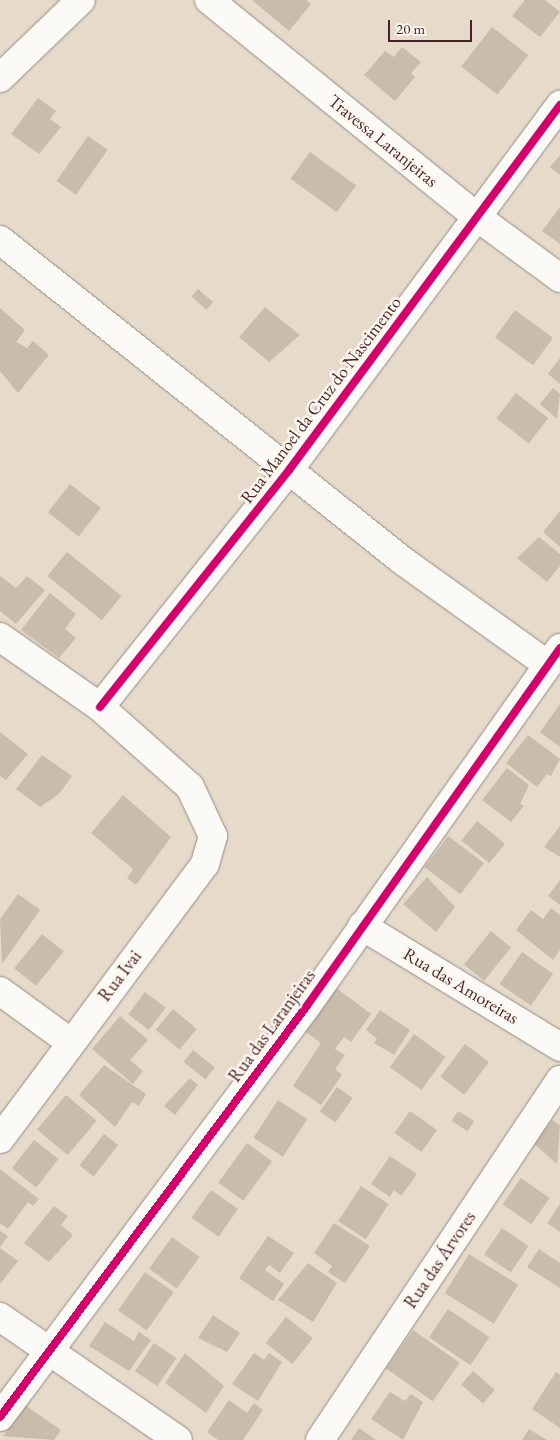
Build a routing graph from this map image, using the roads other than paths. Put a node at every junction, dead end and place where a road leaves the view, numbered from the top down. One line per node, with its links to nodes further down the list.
1 (81, 0): 3 (street)
2 (209, 0): 5 (street, Travessa Laranjeiras)
3 (0, 78)
4 (560, 105): 5 (street, Rua Manoel da Cruz do Nascimento)
5 (478, 217): 7 (street, Travessa Laranjeiras); 8 (street, Rua Manoel da Cruz do Nascimento)
6 (0, 240): 8 (street)
7 (560, 278)
8 (289, 470): 10 (street); 11 (street, Rua Manoel da Cruz do Nascimento)
9 (0, 637): 11 (street)
10 (554, 656): 12 (street, Rua das Laranjeiras)
11 (100, 707): 14 (street, Rua Ivai)
12 (362, 926): 15 (street, Rua das Amoreiras); 19 (street, Rua das Laranjeiras)
13 (0, 991): 14 (street)
14 (70, 1042): 17 (street, Rua Ivai)
15 (560, 1047)
16 (560, 1080): 22 (street, Rua das Árvores)
17 (0, 1139)
18 (0, 1317): 19 (street)
19 (49, 1354): 20 (street, Rua das Laranjeiras); 21 (street)
20 (0, 1416)
21 (178, 1440)
22 (320, 1440)

